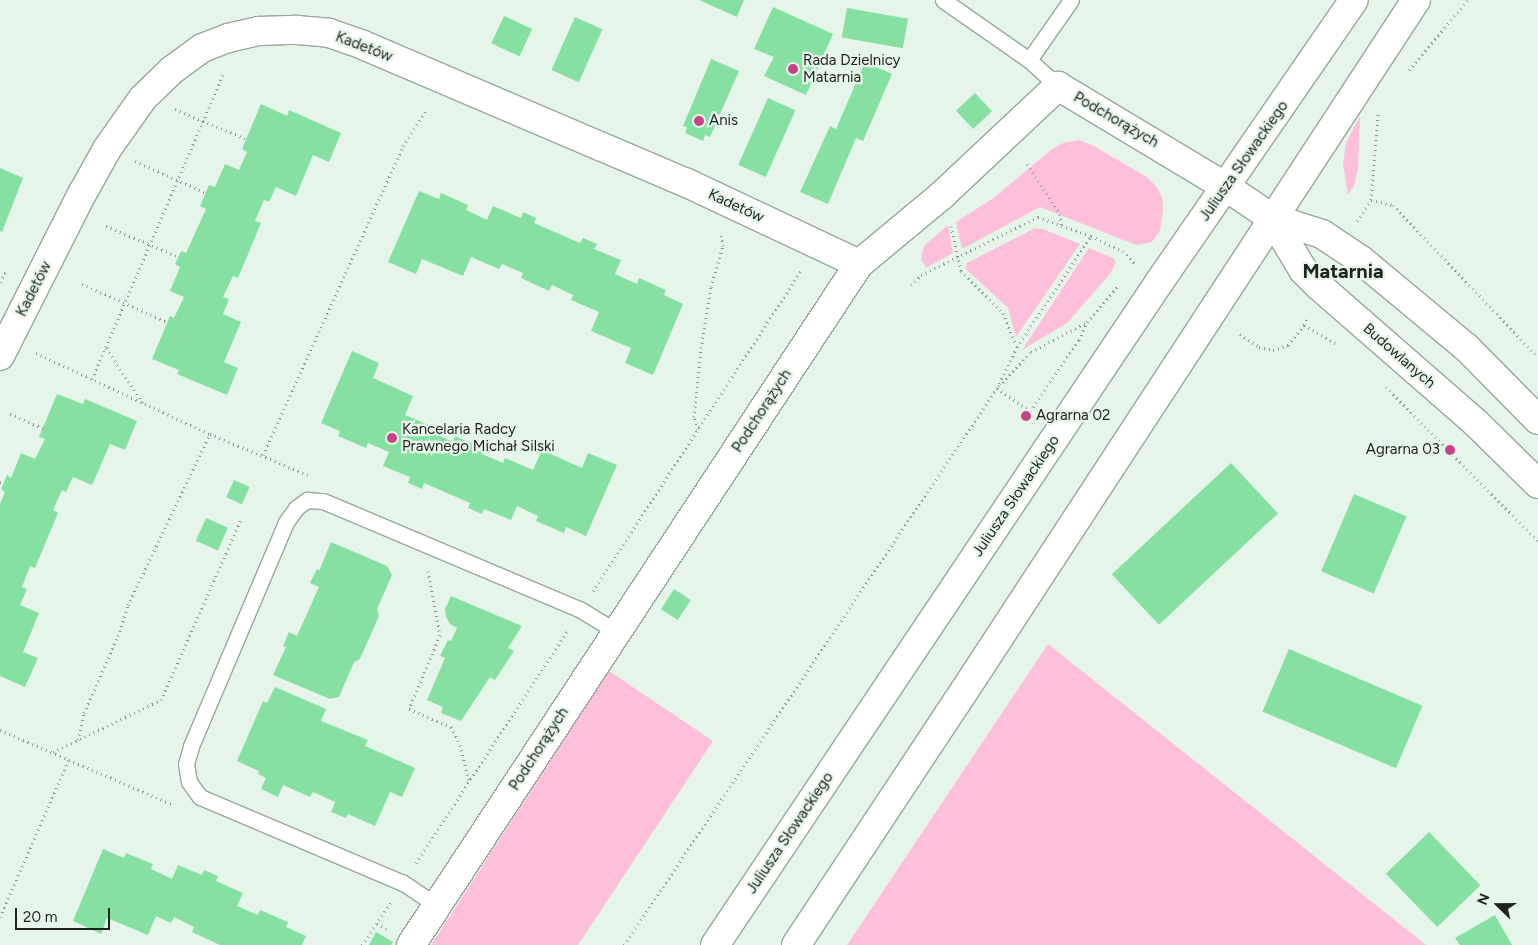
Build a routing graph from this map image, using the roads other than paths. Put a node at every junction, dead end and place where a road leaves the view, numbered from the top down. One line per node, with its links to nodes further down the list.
1 (943, 0): 5 (lane)
2 (1071, 0): 5 (lane)
3 (1354, 0): 7 (main road, Juliusza Słowackiego)
4 (1416, 0): 8 (main road)
5 (1028, 60): 6 (lane)
6 (1058, 86): 7 (main road, Podchorążych); 9 (main road, Podchorążych)
7 (1226, 186): 8 (main road, Budowlanych); 16 (main road, Juliusza Słowackiego)
8 (1272, 218): 11 (main road, Budowlanych); 12 (main road, Budowlanych); 17 (main road)
9 (859, 264): 10 (main road, Kadetów); 13 (main road, Podchorążych)
10 (7, 332)
11 (1538, 420)
12 (1538, 484)
13 (617, 632): 14 (main road, Podchorążych); 14 (lane)
14 (436, 905): 15 (main road, Podchorążych)
15 (411, 945)
16 (715, 945)
17 (796, 945)

